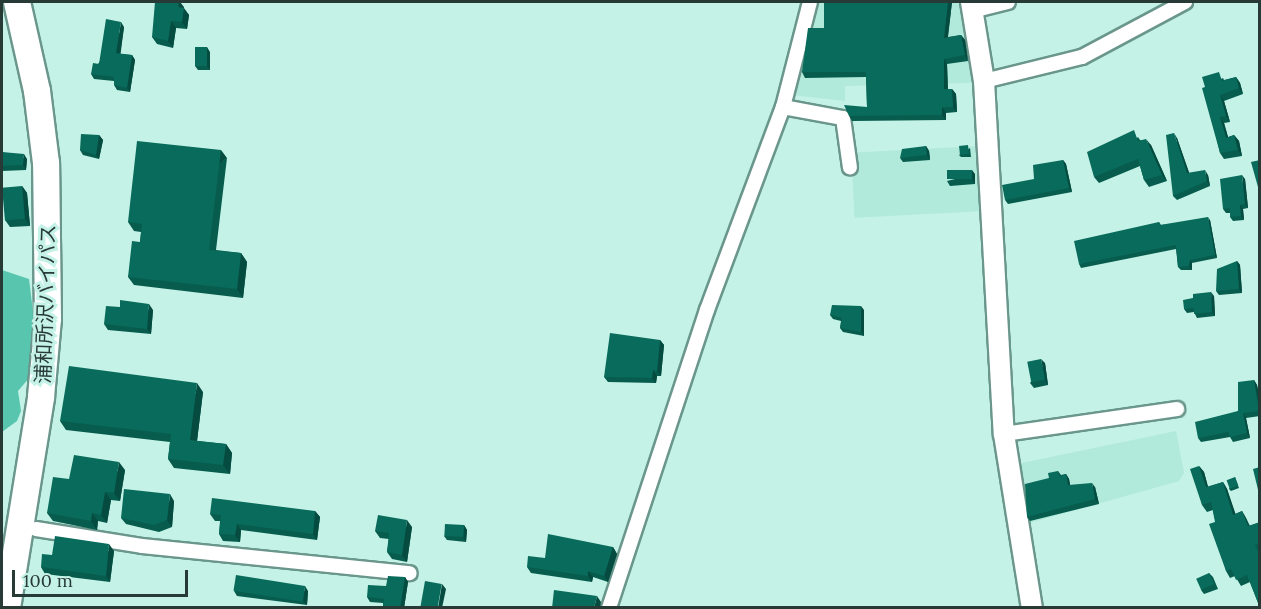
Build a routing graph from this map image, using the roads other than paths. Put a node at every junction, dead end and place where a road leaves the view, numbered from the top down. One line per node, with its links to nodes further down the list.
1 (17, 2): 15 (highway, 浦和所沢バイパス)
2 (34, 2): 13 (highway, 浦和所沢バイパス)
3 (810, 2): 9 (street)
4 (1008, 2): 6 (street)
5 (1185, 2): 7 (street)
6 (972, 6): 8 (street)
7 (1158, 8): 8 (street)
8 (984, 81): 12 (street)
9 (783, 107): 10 (street); 17 (street)
10 (850, 168)
11 (1177, 409): 12 (street)
12 (1004, 434): 18 (street)
13 (36, 529): 14 (street); 16 (highway, 浦和所沢バイパス)
14 (410, 573)
15 (7, 608)
16 (24, 608)
17 (609, 608)
18 (1032, 608)

